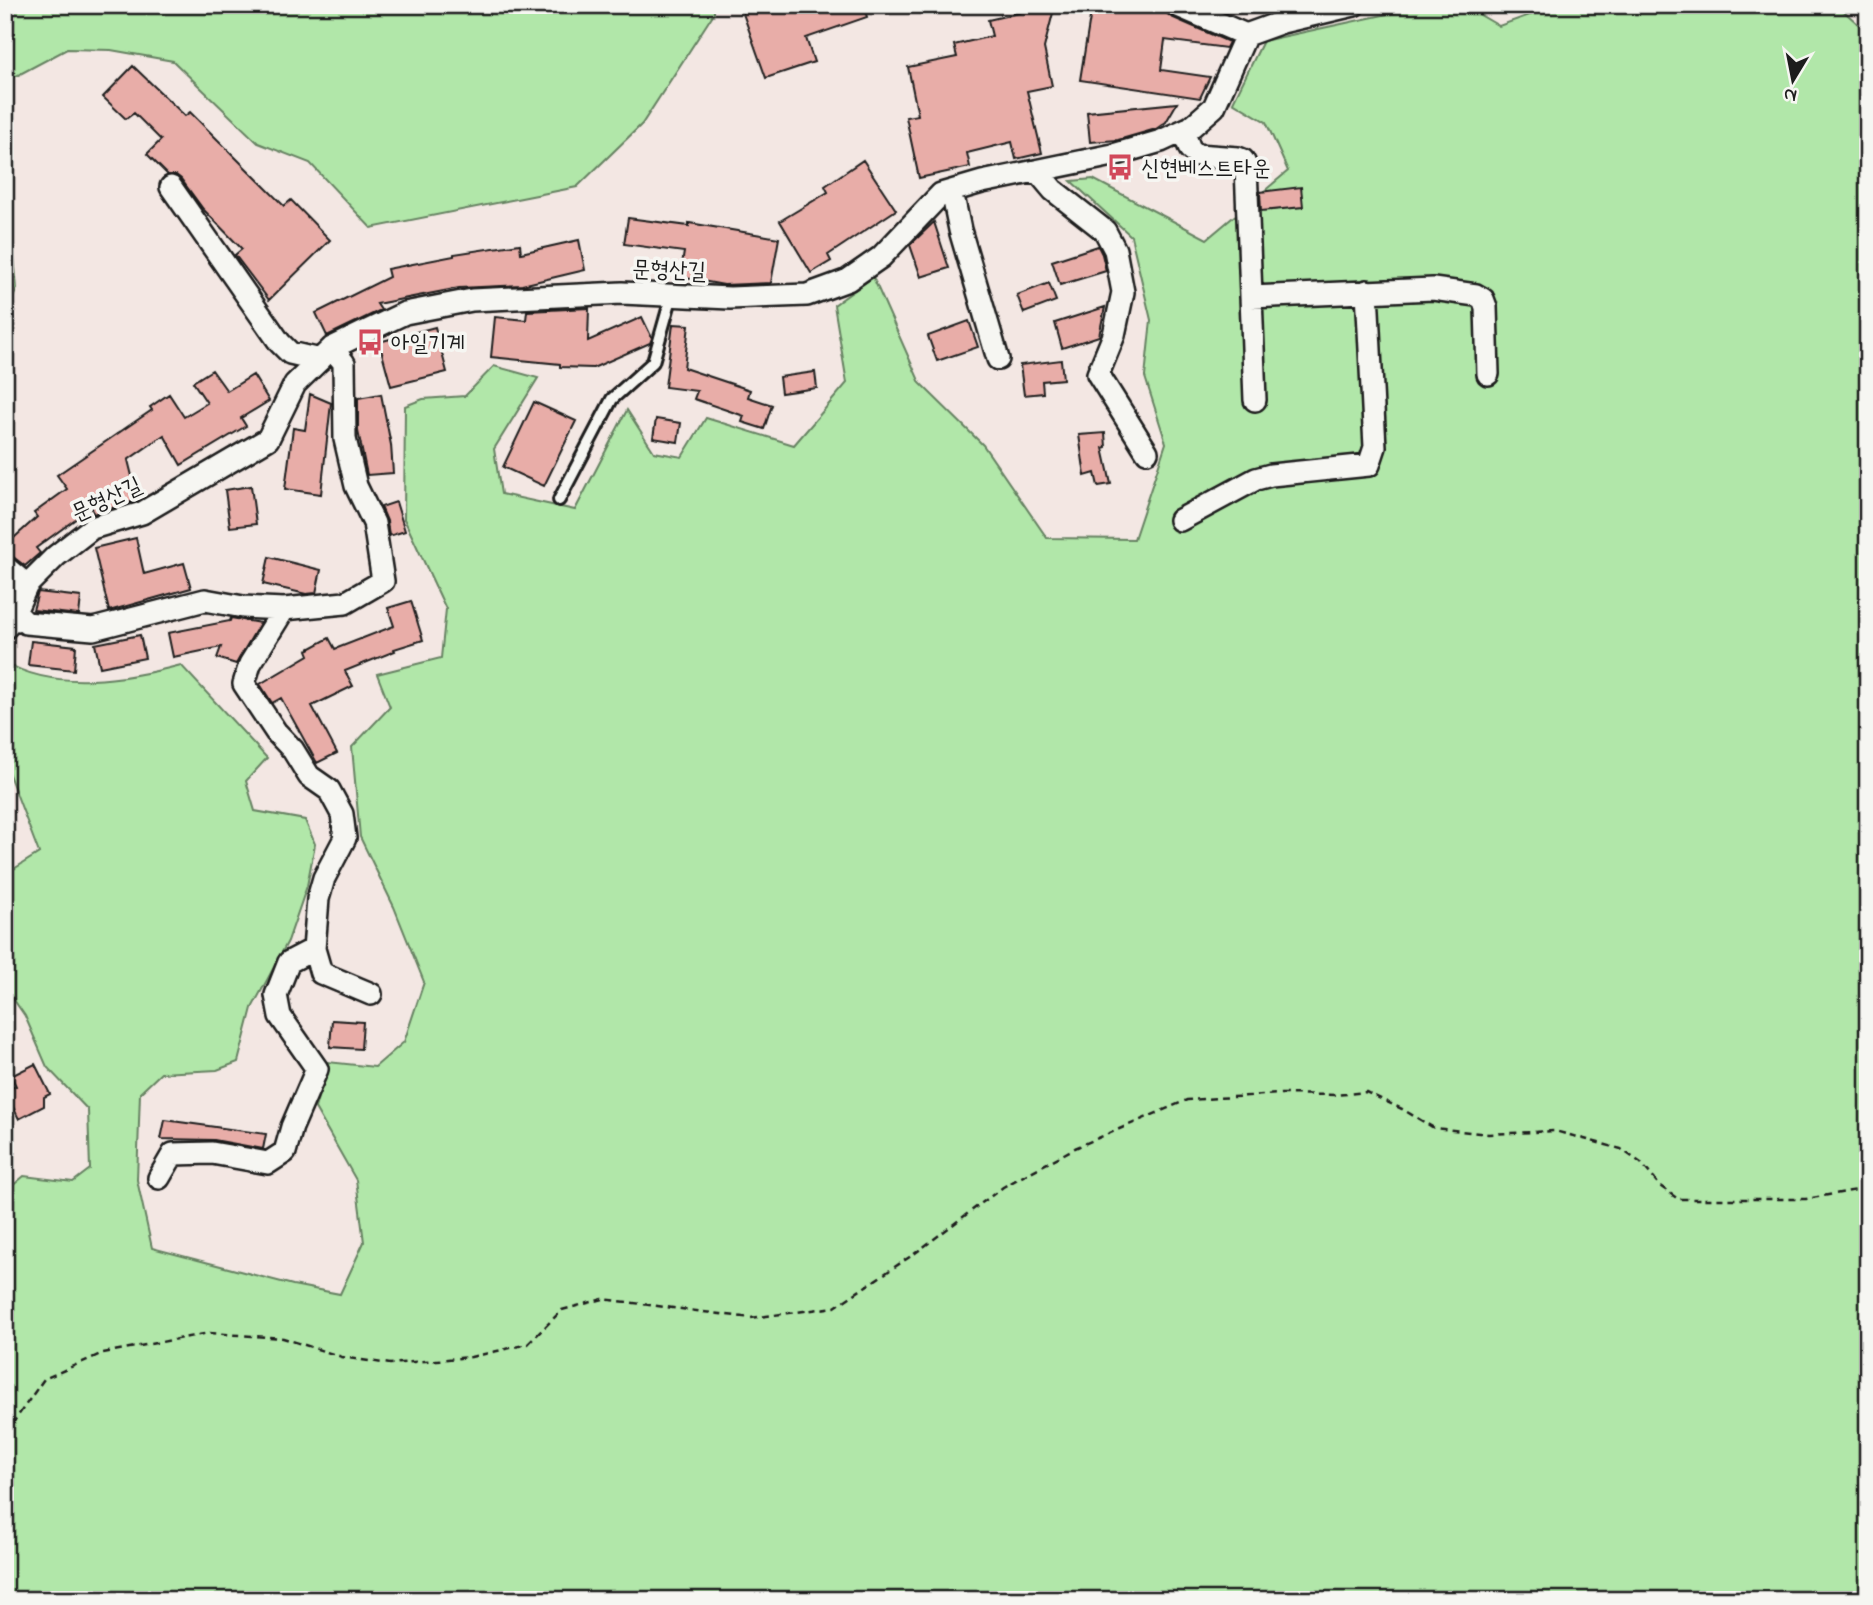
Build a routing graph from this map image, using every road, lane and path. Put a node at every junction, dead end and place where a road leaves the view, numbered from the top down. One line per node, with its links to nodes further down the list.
1 (1176, 5): 3 (street)
2 (1354, 5): 3 (street)
3 (1246, 35): 4 (street, 문형산길)
4 (1183, 131): 5 (street, 문형산길); 10 (street)
5 (1037, 171): 7 (street, 문형산길); 15 (street)
6 (171, 187): 11 (street)
7 (952, 191): 9 (street, 문형산길); 12 (street)
8 (1367, 292): 10 (street); 13 (street); 17 (street)
9 (672, 295): 11 (street, 문형산길); 16 (lane)
10 (1251, 297): 14 (street)
11 (326, 354): 19 (street, 문형산길); 21 (street)
12 (998, 359)
13 (1488, 374)
14 (1255, 400)
15 (1147, 452)
16 (559, 500)
17 (1180, 520)
18 (5, 567): 19 (street)
19 (27, 585): 20 (street, 문형산길)
20 (16, 609): 21 (street); 22 (street, 문형산길)
21 (284, 609): 23 (street)
22 (5, 628)
23 (314, 949): 24 (street); 25 (street)
24 (371, 994)
25 (159, 1178)
26 (1868, 1188): 27 (path)
27 (5, 1434)

